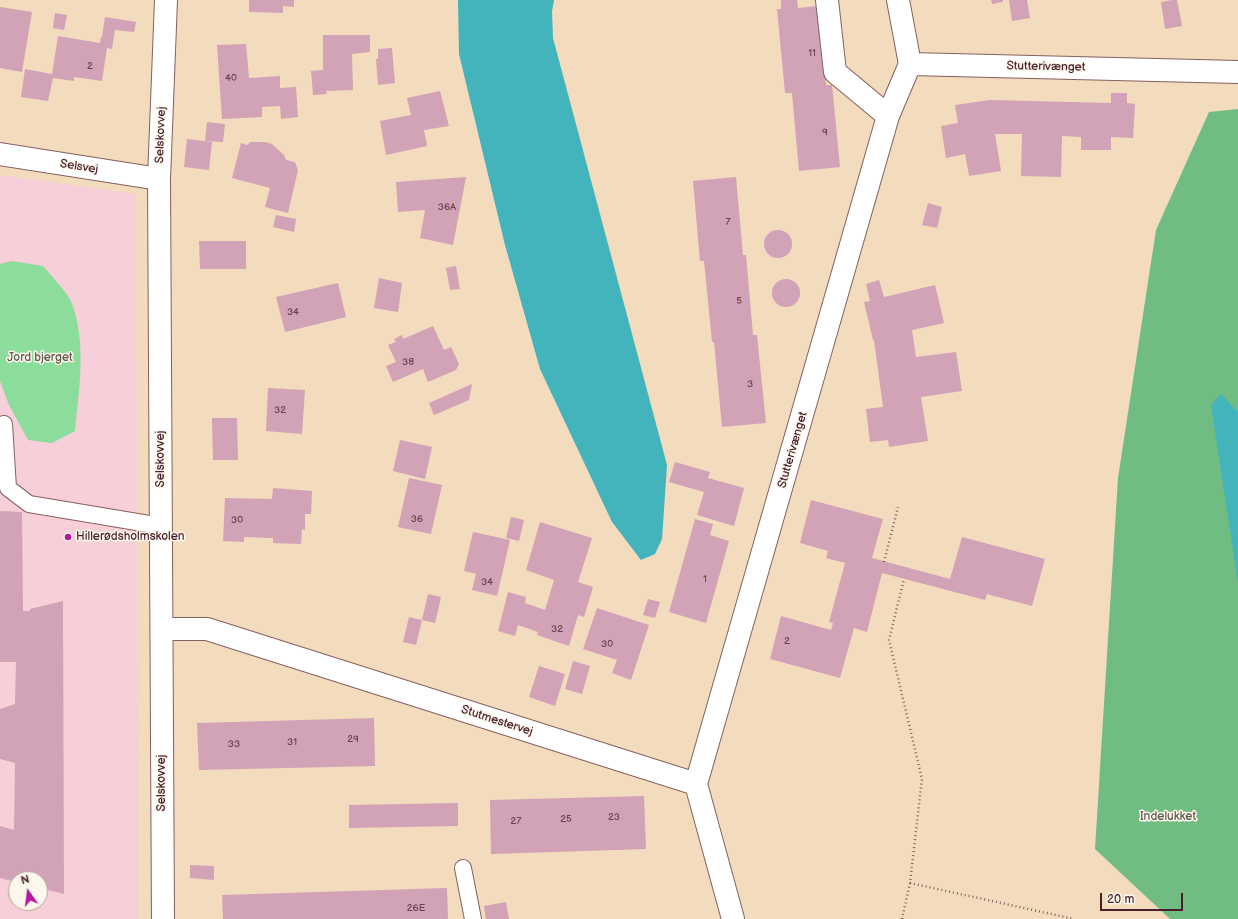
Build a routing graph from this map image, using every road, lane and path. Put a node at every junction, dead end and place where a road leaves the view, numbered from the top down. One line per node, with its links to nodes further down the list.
1 (166, 0): 8 (street, Selskovvej)
2 (827, 0): 6 (street)
3 (898, 0): 4 (street)
4 (910, 64): 5 (street, Stutterivænget); 6 (street, Stutterivænget)
5 (1238, 72)
6 (888, 116): 15 (street, Stutterivænget)
7 (0, 154): 8 (street, Selsvej)
8 (159, 179): 11 (street, Selskovvej)
9 (4, 424): 11 (lane)
10 (898, 507): 12 (path)
11 (161, 526): 14 (street, Selskovvej)
12 (884, 562)
13 (904, 579): 17 (path)
14 (162, 629): 15 (street, Stutmestervej); 18 (street, Selskovvej)
15 (696, 784): 20 (street)
16 (463, 868): 19 (lane)
17 (910, 883): 21 (path); 22 (path)
18 (162, 919)
19 (473, 919)
20 (733, 919)
21 (902, 919)
22 (1074, 919)

